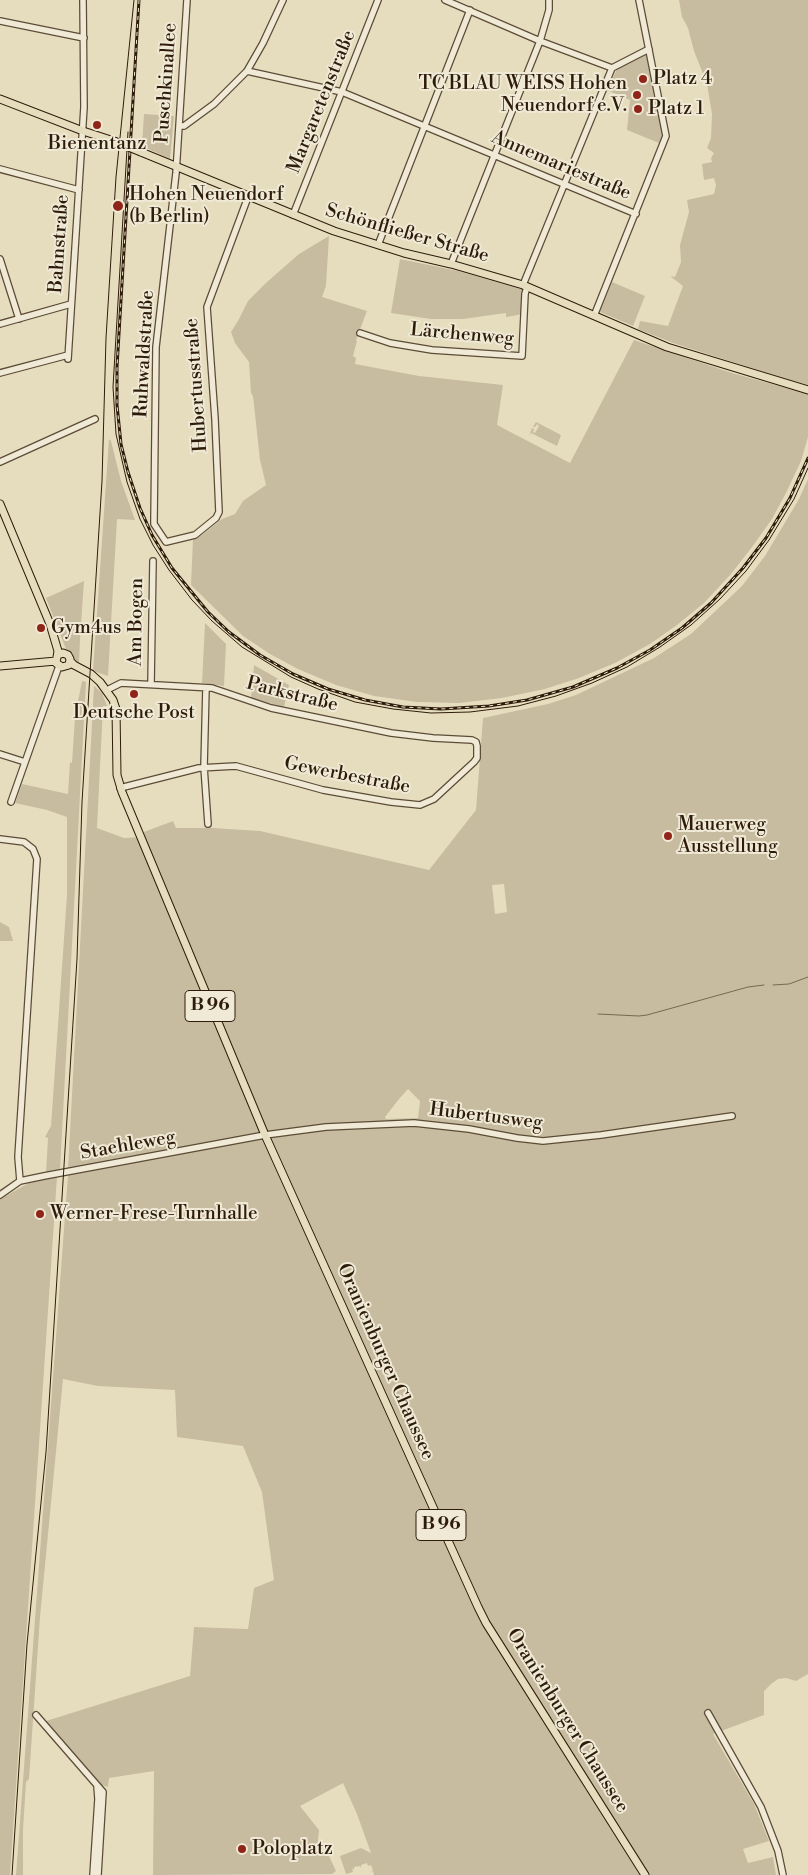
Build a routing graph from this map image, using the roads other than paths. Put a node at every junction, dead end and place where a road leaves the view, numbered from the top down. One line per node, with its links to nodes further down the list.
1 (83, 0): 10 (street, Bahnstraße)
2 (187, 0): 17 (street, Puschkinallee)
3 (283, 0): 14 (street)
4 (378, 0): 15 (street, Margaretenstraße)
5 (445, 0): 8 (street)
6 (549, 0): 11 (street)
7 (640, 0): 12 (street)
8 (470, 10): 11 (street); 18 (street)
9 (0, 21): 10 (street)
10 (84, 38): 19 (street, Bahnstraße)
11 (540, 40): 13 (street); 20 (street)
12 (650, 49): 13 (street); 26 (street)
13 (612, 68): 23 (street)
14 (247, 70): 15 (street, Annemariestraße); 17 (street)
15 (342, 92): 18 (street, Annemariestraße); 27 (street, Margaretenstraße)
16 (0, 98): 19 (main road, Schönfließer Straße)
17 (179, 126): 21 (street, Puschkinallee)
18 (425, 126): 20 (street, Annemariestraße); 28 (street)
19 (83, 132): 21 (main road, Schönfließer Straße, bridge); 24 (street, Bahnstraße)
20 (494, 155): 23 (street, Annemariestraße); 30 (street)
21 (176, 168): 25 (main road, Schönfließer Straße); 42 (street, Ruhwaldstraße)
22 (0, 169): 24 (street)
23 (565, 185): 26 (street, Annemariestraße); 31 (street)
24 (79, 190): 32 (street, Bahnstraße)
25 (248, 197): 27 (main road, Schönfließer Straße); 42 (street, Hubertusstraße)
26 (636, 214): 33 (street)
27 (293, 215): 28 (main road, Schönfließer Straße)
28 (378, 245): 30 (main road, Schönfließer Straße)
29 (0, 259): 34 (street)
30 (451, 264): 31 (main road, Schönfließer Straße)
31 (525, 286): 33 (main road, Schönfließer Straße); 36 (street, Lärchenweg)
32 (71, 304): 34 (street); 37 (street, Bahnstraße)
33 (594, 316): 38 (main road, Schönfließer Straße)
34 (19, 319): 35 (street)
35 (0, 324)
36 (360, 333)
37 (0, 373)
38 (808, 390)
39 (95, 419): 40 (street)
40 (0, 462)
41 (0, 504): 44 (main road)
42 (164, 540)
43 (154, 561): 47 (street, Am Bogen)
44 (50, 624): 45 (main road); 45 (main road)
45 (62, 662): 46 (main road); 49 (main road, B 96); 52 (street)
46 (0, 666)
47 (151, 684): 48 (street, Parkstraße); 49 (street, Parkstraße)
48 (206, 688): 50 (street, Parkstraße); 53 (street)
49 (107, 691): 54 (main road, B 96)
50 (473, 740): 53 (street, Gewerbestraße)
51 (0, 754): 52 (street)
52 (25, 762): 55 (street)
53 (204, 767): 54 (street, Gewerbestraße); 56 (street)
54 (120, 788): 59 (main road, Oranienburger Chaussee / B 96)
55 (11, 802)
56 (208, 824)
57 (0, 839): 60 (street)
58 (732, 1116): 59 (street, Hubertusweg)
59 (266, 1135): 60 (street, Staehleweg); 67 (main road, Oranienburger Chaussee / B 96)
60 (20, 1181): 61 (street, Staehleweg)
61 (0, 1195)
62 (708, 1713): 68 (street)
63 (36, 1715): 64 (street)
64 (97, 1786): 65 (street); 66 (street)
65 (93, 1875)
66 (98, 1875)
67 (645, 1875)
68 (783, 1875)

